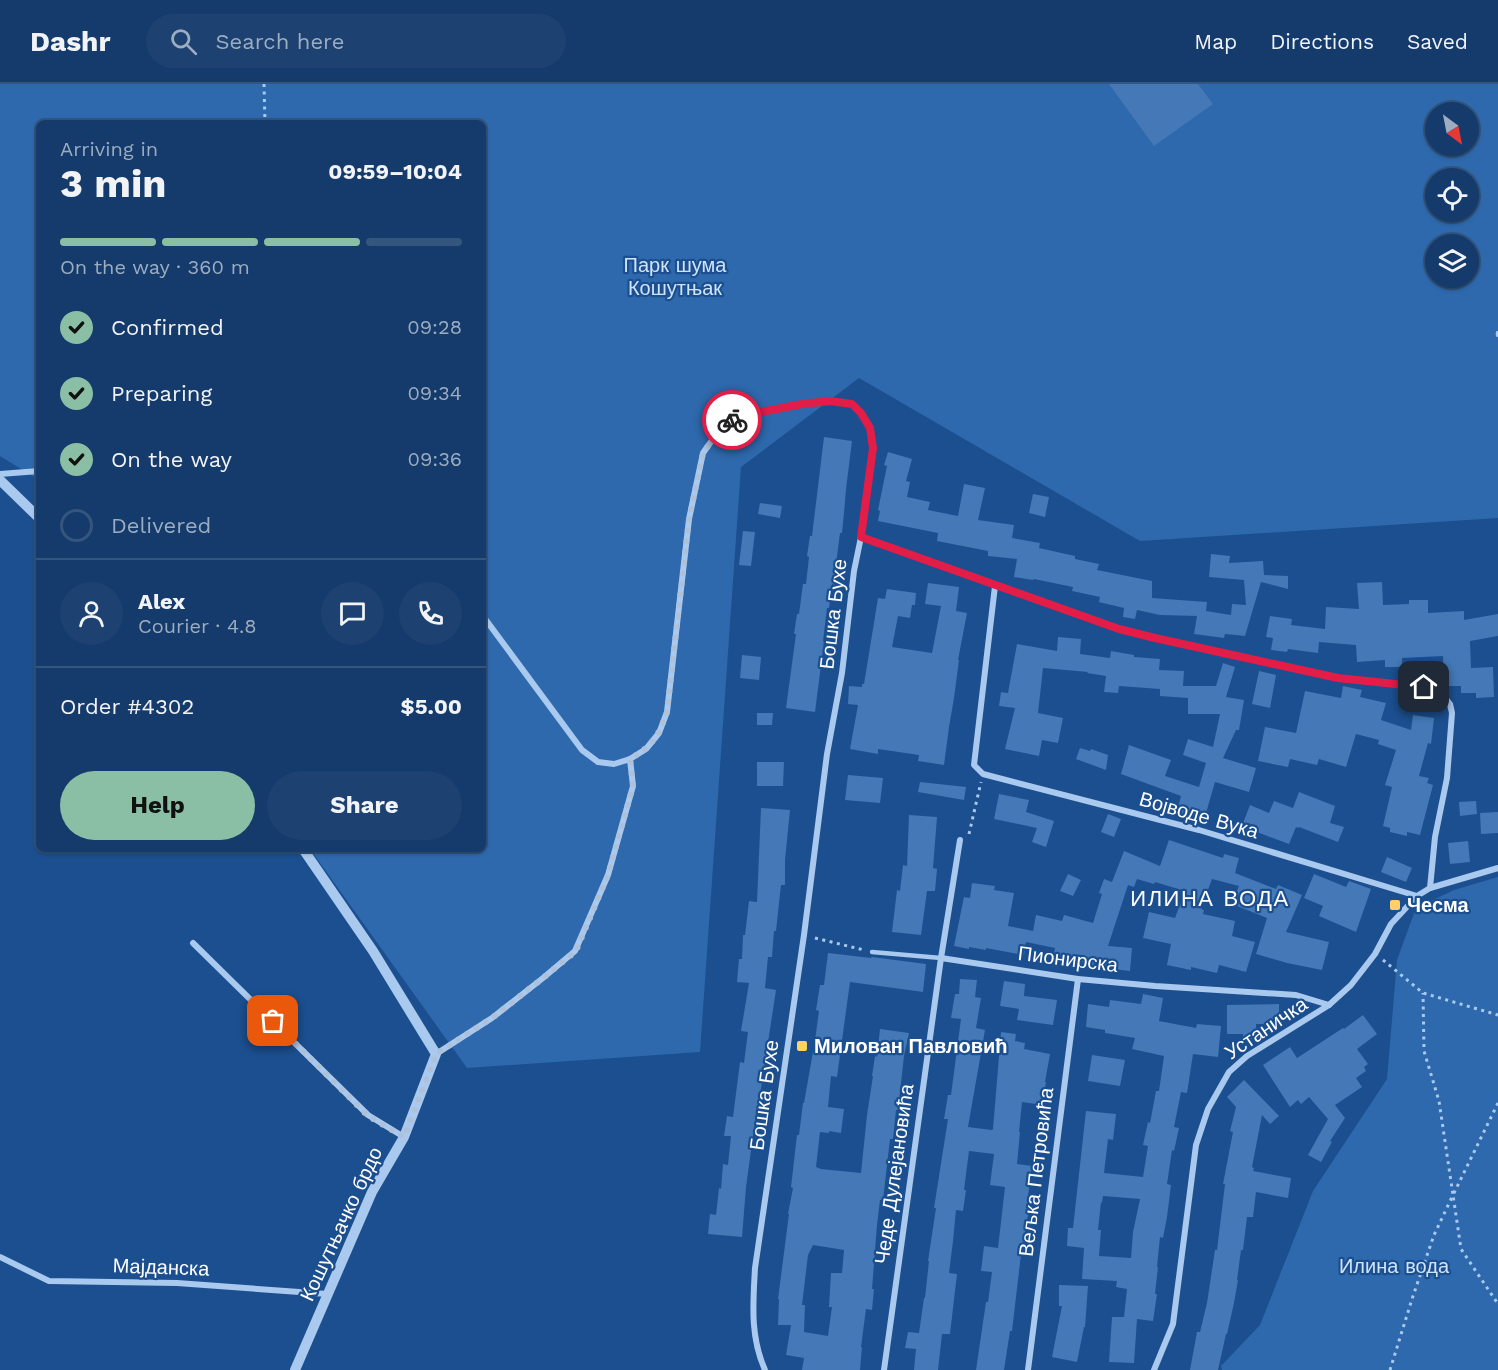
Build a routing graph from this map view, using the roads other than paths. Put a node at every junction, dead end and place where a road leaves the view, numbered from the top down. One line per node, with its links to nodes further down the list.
1 (36, 471): 2 (street)
2 (0, 474)
3 (0, 480): 4 (street)
4 (36, 515)
5 (861, 537): 6 (street); 8 (street, Бошка Бухе); 24 (street, Бошка Бухе)
6 (995, 586): 12 (street); 13 (street, Војводе Вука)
7 (486, 620): 8 (street)
8 (630, 759): 19 (street)
9 (960, 840): 16 (street, Чеде Дулејановића)
10 (305, 852): 19 (street)
11 (1498, 868): 12 (street, Устаничка)
12 (1430, 888): 13 (street, Устаничка)
13 (1417, 896): 18 (street, Устаничка)
14 (193, 943): 20 (street)
15 (872, 952): 16 (lane, Пионирска)
16 (941, 958): 17 (street, Пионирска); 25 (street, Чеде Дулејановића)
17 (1078, 979): 18 (street, Пионирска); 26 (street, Вељка Петровића)
18 (1329, 1005): 27 (street, Устаничка)
19 (436, 1054): 20 (street, Кошутњачко брдо)
20 (404, 1137): 22 (street, Кошутњачко брдо)
21 (0, 1257): 22 (street, Мајданска)
22 (327, 1294): 23 (street, Кошутњачко брдо)
23 (295, 1370)
24 (765, 1370)
25 (884, 1370)
26 (1028, 1370)
27 (1154, 1370)

